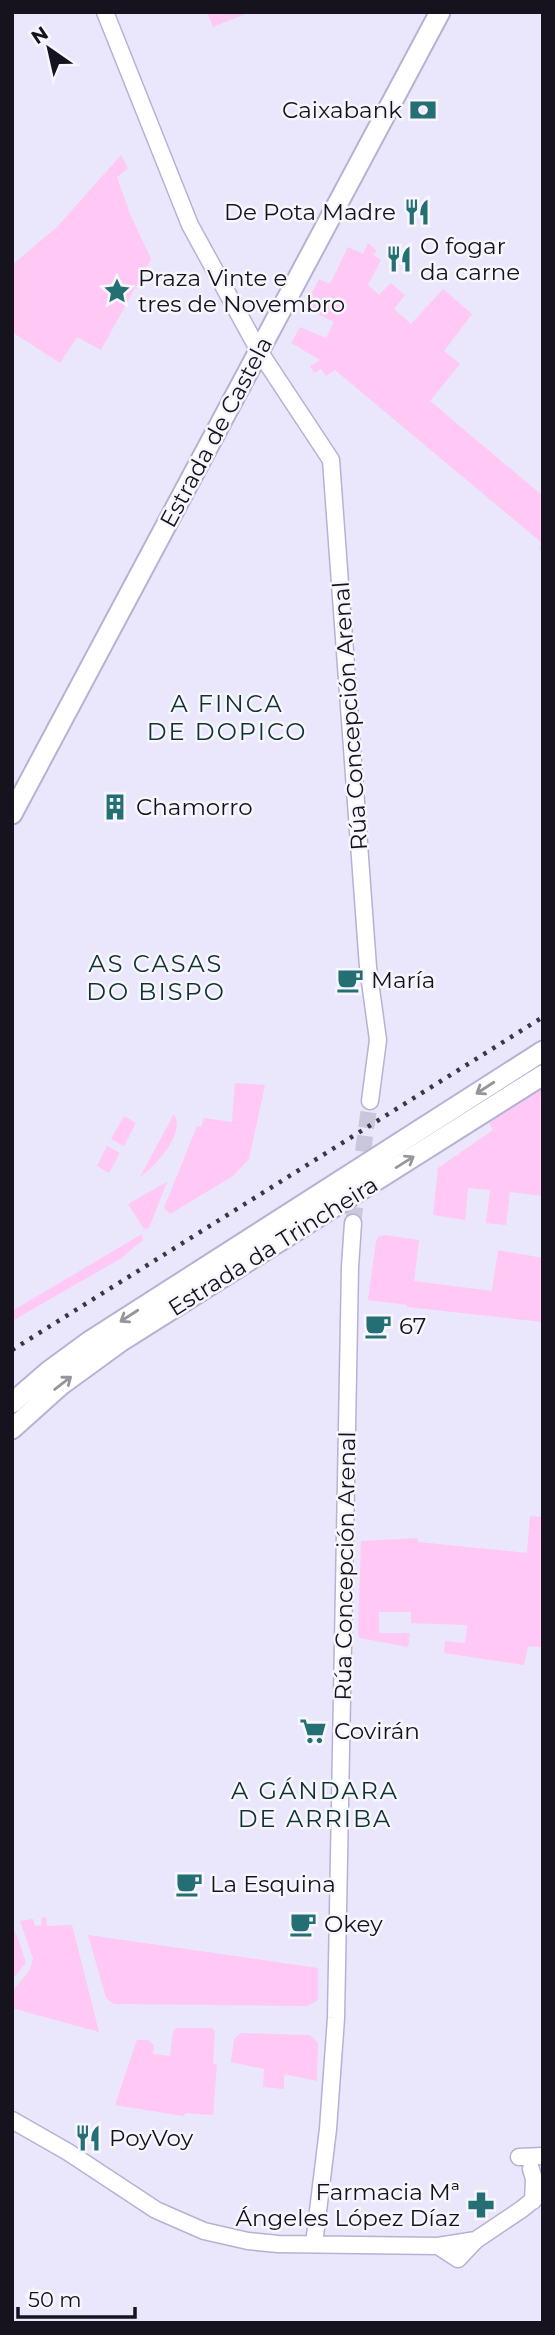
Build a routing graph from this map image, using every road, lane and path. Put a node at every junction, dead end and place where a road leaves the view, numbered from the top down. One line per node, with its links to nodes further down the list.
1 (105, 12): 3 (street, Rúa Concepción Arenal)
2 (440, 12): 3 (main road, Estrada de Castela)
3 (259, 351): 4 (main road, Estrada de Castela); 7 (street, Rúa Concepción Arenal)
4 (12, 814)
5 (543, 1051): 11 (main road, Estrada da Trincheira, one-way to 11)
6 (543, 1075): 10 (main road, Estrada da Trincheira, one-way to 6)
7 (370, 1101)
8 (353, 1223): 18 (street, Rúa Concepción Arenal)
9 (163, 1331): 10 (main road)
10 (120, 1342): 12 (main road, Estrada da Trincheira, one-way to 10)
11 (12, 1403)
12 (12, 1429)
13 (12, 2120): 18 (street)
14 (542, 2156): 15 (street)
15 (537, 2171): 16 (street)
16 (538, 2197): 17 (street)
17 (476, 2240): 19 (street); 19 (street)
18 (314, 2244): 19 (street)
19 (438, 2246)

